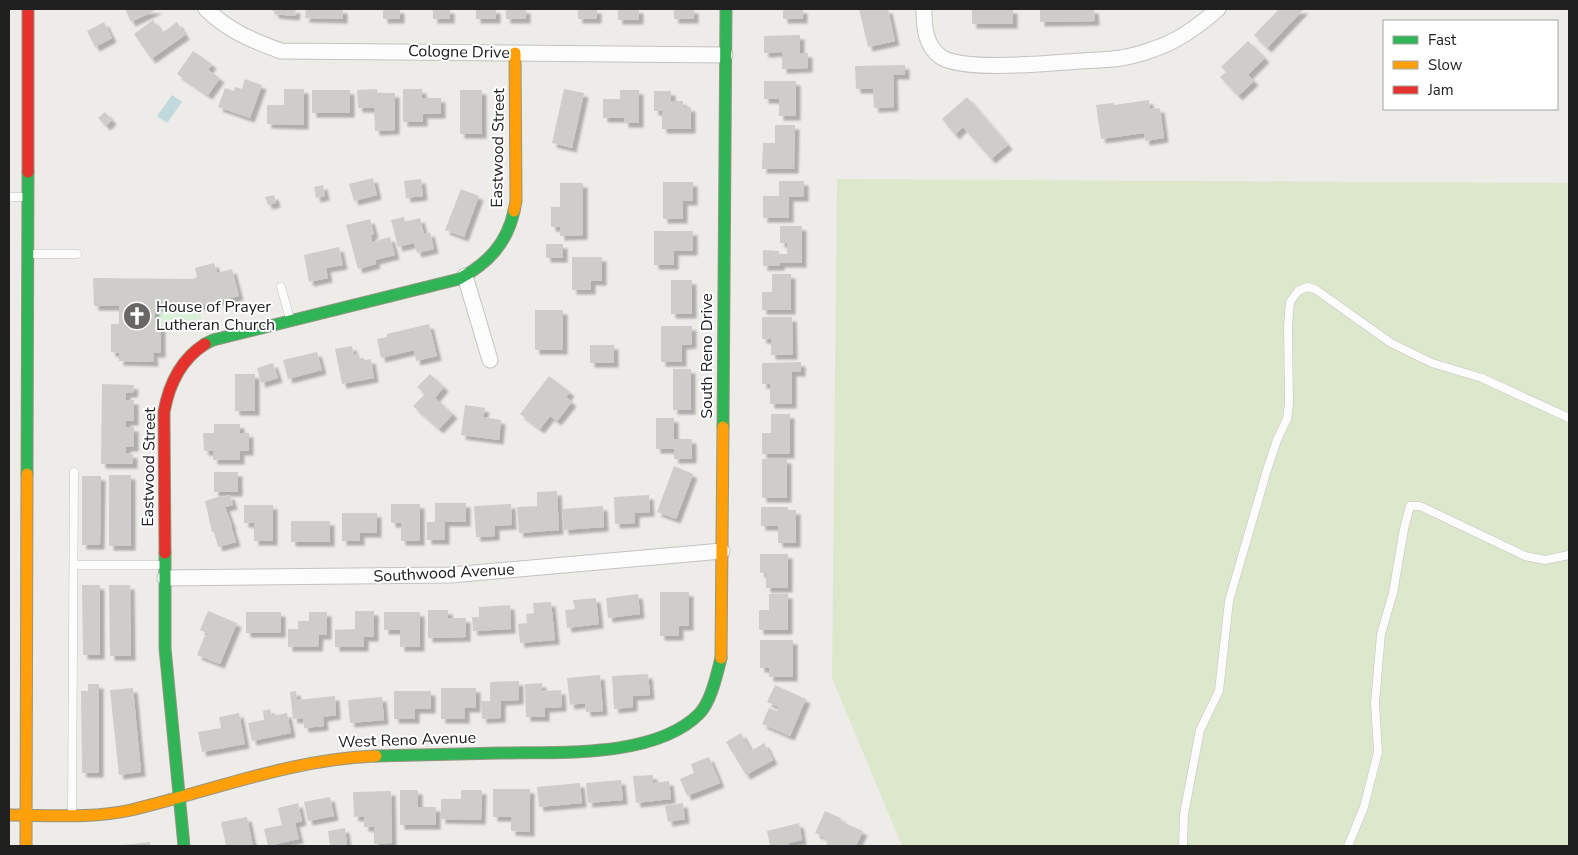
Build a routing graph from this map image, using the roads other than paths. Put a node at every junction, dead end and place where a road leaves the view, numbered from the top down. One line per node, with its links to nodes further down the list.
1 (28, 9): 9 (street)
2 (206, 9): 6 (street, Cologne Drive)
3 (726, 9): 7 (street, South Reno Drive)
4 (924, 9): 5 (street)
5 (1218, 9)
6 (515, 53): 7 (street, Cologne Drive); 12 (street, Eastwood Street)
7 (725, 55): 18 (street, South Reno Drive)
8 (9, 197): 9 (lane)
9 (28, 197): 10 (street)
10 (28, 254): 11 (lane); 26 (street)
11 (77, 254)
12 (465, 276): 14 (street, Eastwood Street); 15 (street)
13 (281, 287): 14 (lane)
14 (290, 321): 21 (street, Eastwood Street)
15 (490, 360)
16 (1569, 418): 29 (lane)
17 (74, 472): 20 (lane)
18 (722, 551): 21 (street, Southwood Avenue); 22 (street, South Reno Drive)
19 (1569, 555): 30 (lane)
20 (74, 565): 21 (lane); 25 (lane)
21 (164, 571): 23 (street, Eastwood Street)
22 (707, 700): 23 (street, West Reno Avenue)
23 (179, 797): 25 (street, West Reno Avenue); 28 (street, Eastwood Street)
24 (9, 815): 26 (street, West Reno Avenue)
25 (72, 815): 26 (street, West Reno Avenue)
26 (27, 816): 27 (street)
27 (26, 846)
28 (184, 846)
29 (1183, 846)
30 (1348, 846)

